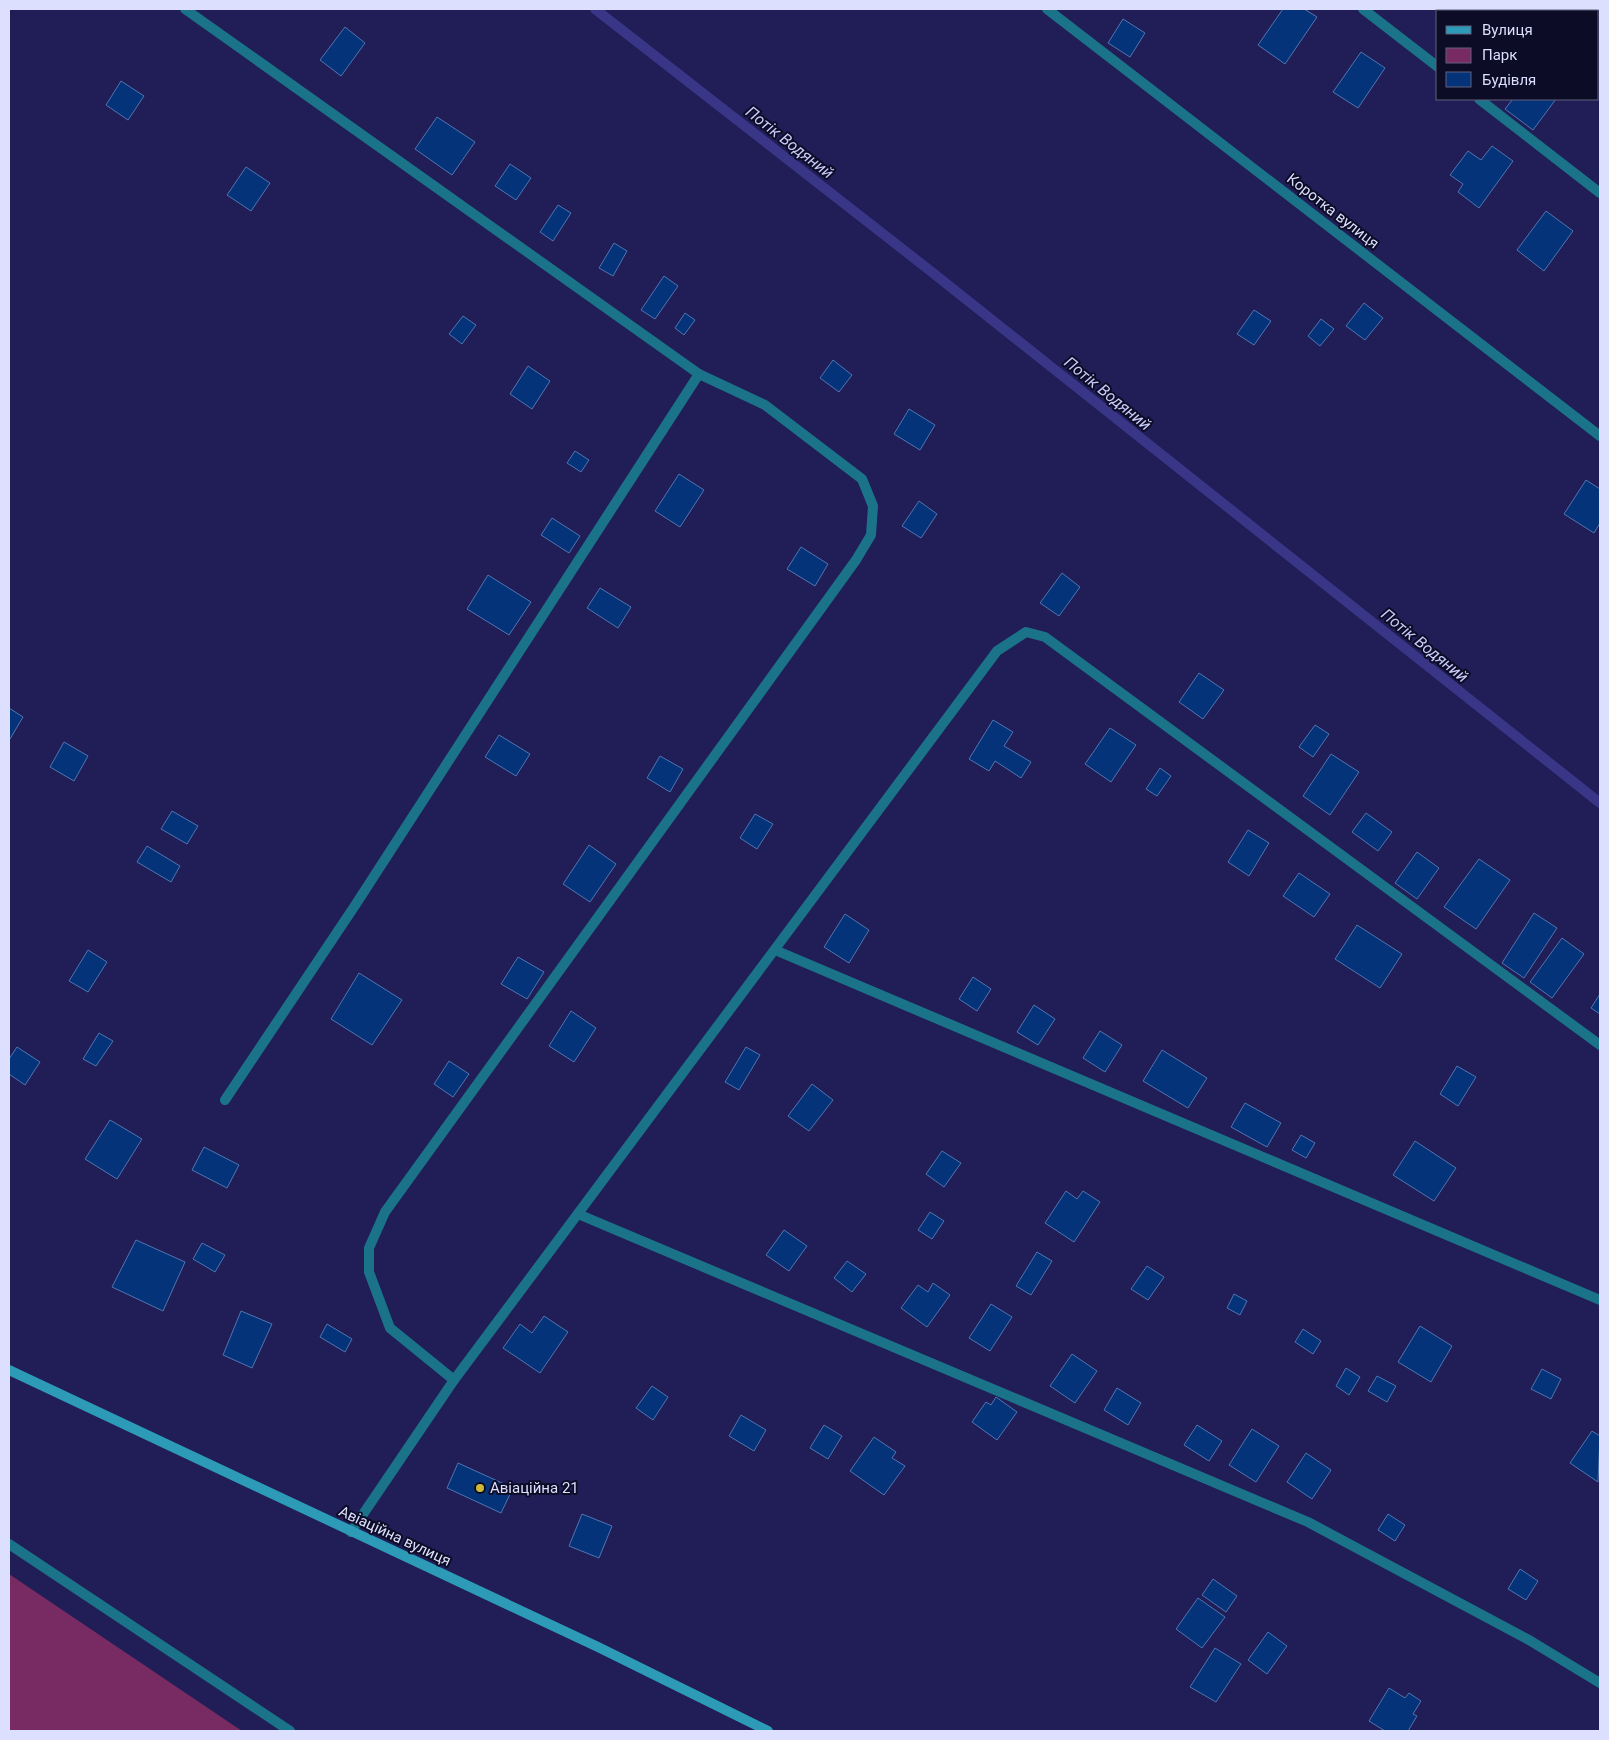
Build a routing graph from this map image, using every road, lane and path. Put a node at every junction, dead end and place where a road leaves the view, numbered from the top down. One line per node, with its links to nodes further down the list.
1 (185, 9): 7 (street)
2 (1047, 9): 8 (street, Коротка вулиця)
3 (1363, 9): 4 (street)
4 (1436, 65)
5 (1480, 100): 6 (street)
6 (1600, 193)
7 (700, 374): 11 (street); 15 (street)
8 (1600, 436)
9 (775, 950): 10 (street); 12 (street); 13 (street)
10 (1600, 1045)
11 (225, 1100)
12 (578, 1214): 15 (street); 18 (street)
13 (1600, 1300)
14 (9, 1370): 16 (street, Авіаційна вулиця)
15 (454, 1380): 16 (street)
16 (351, 1532): 20 (street, Авіаційна вулиця)
17 (9, 1544): 19 (street)
18 (1600, 1683)
19 (290, 1731)
20 (768, 1731)

